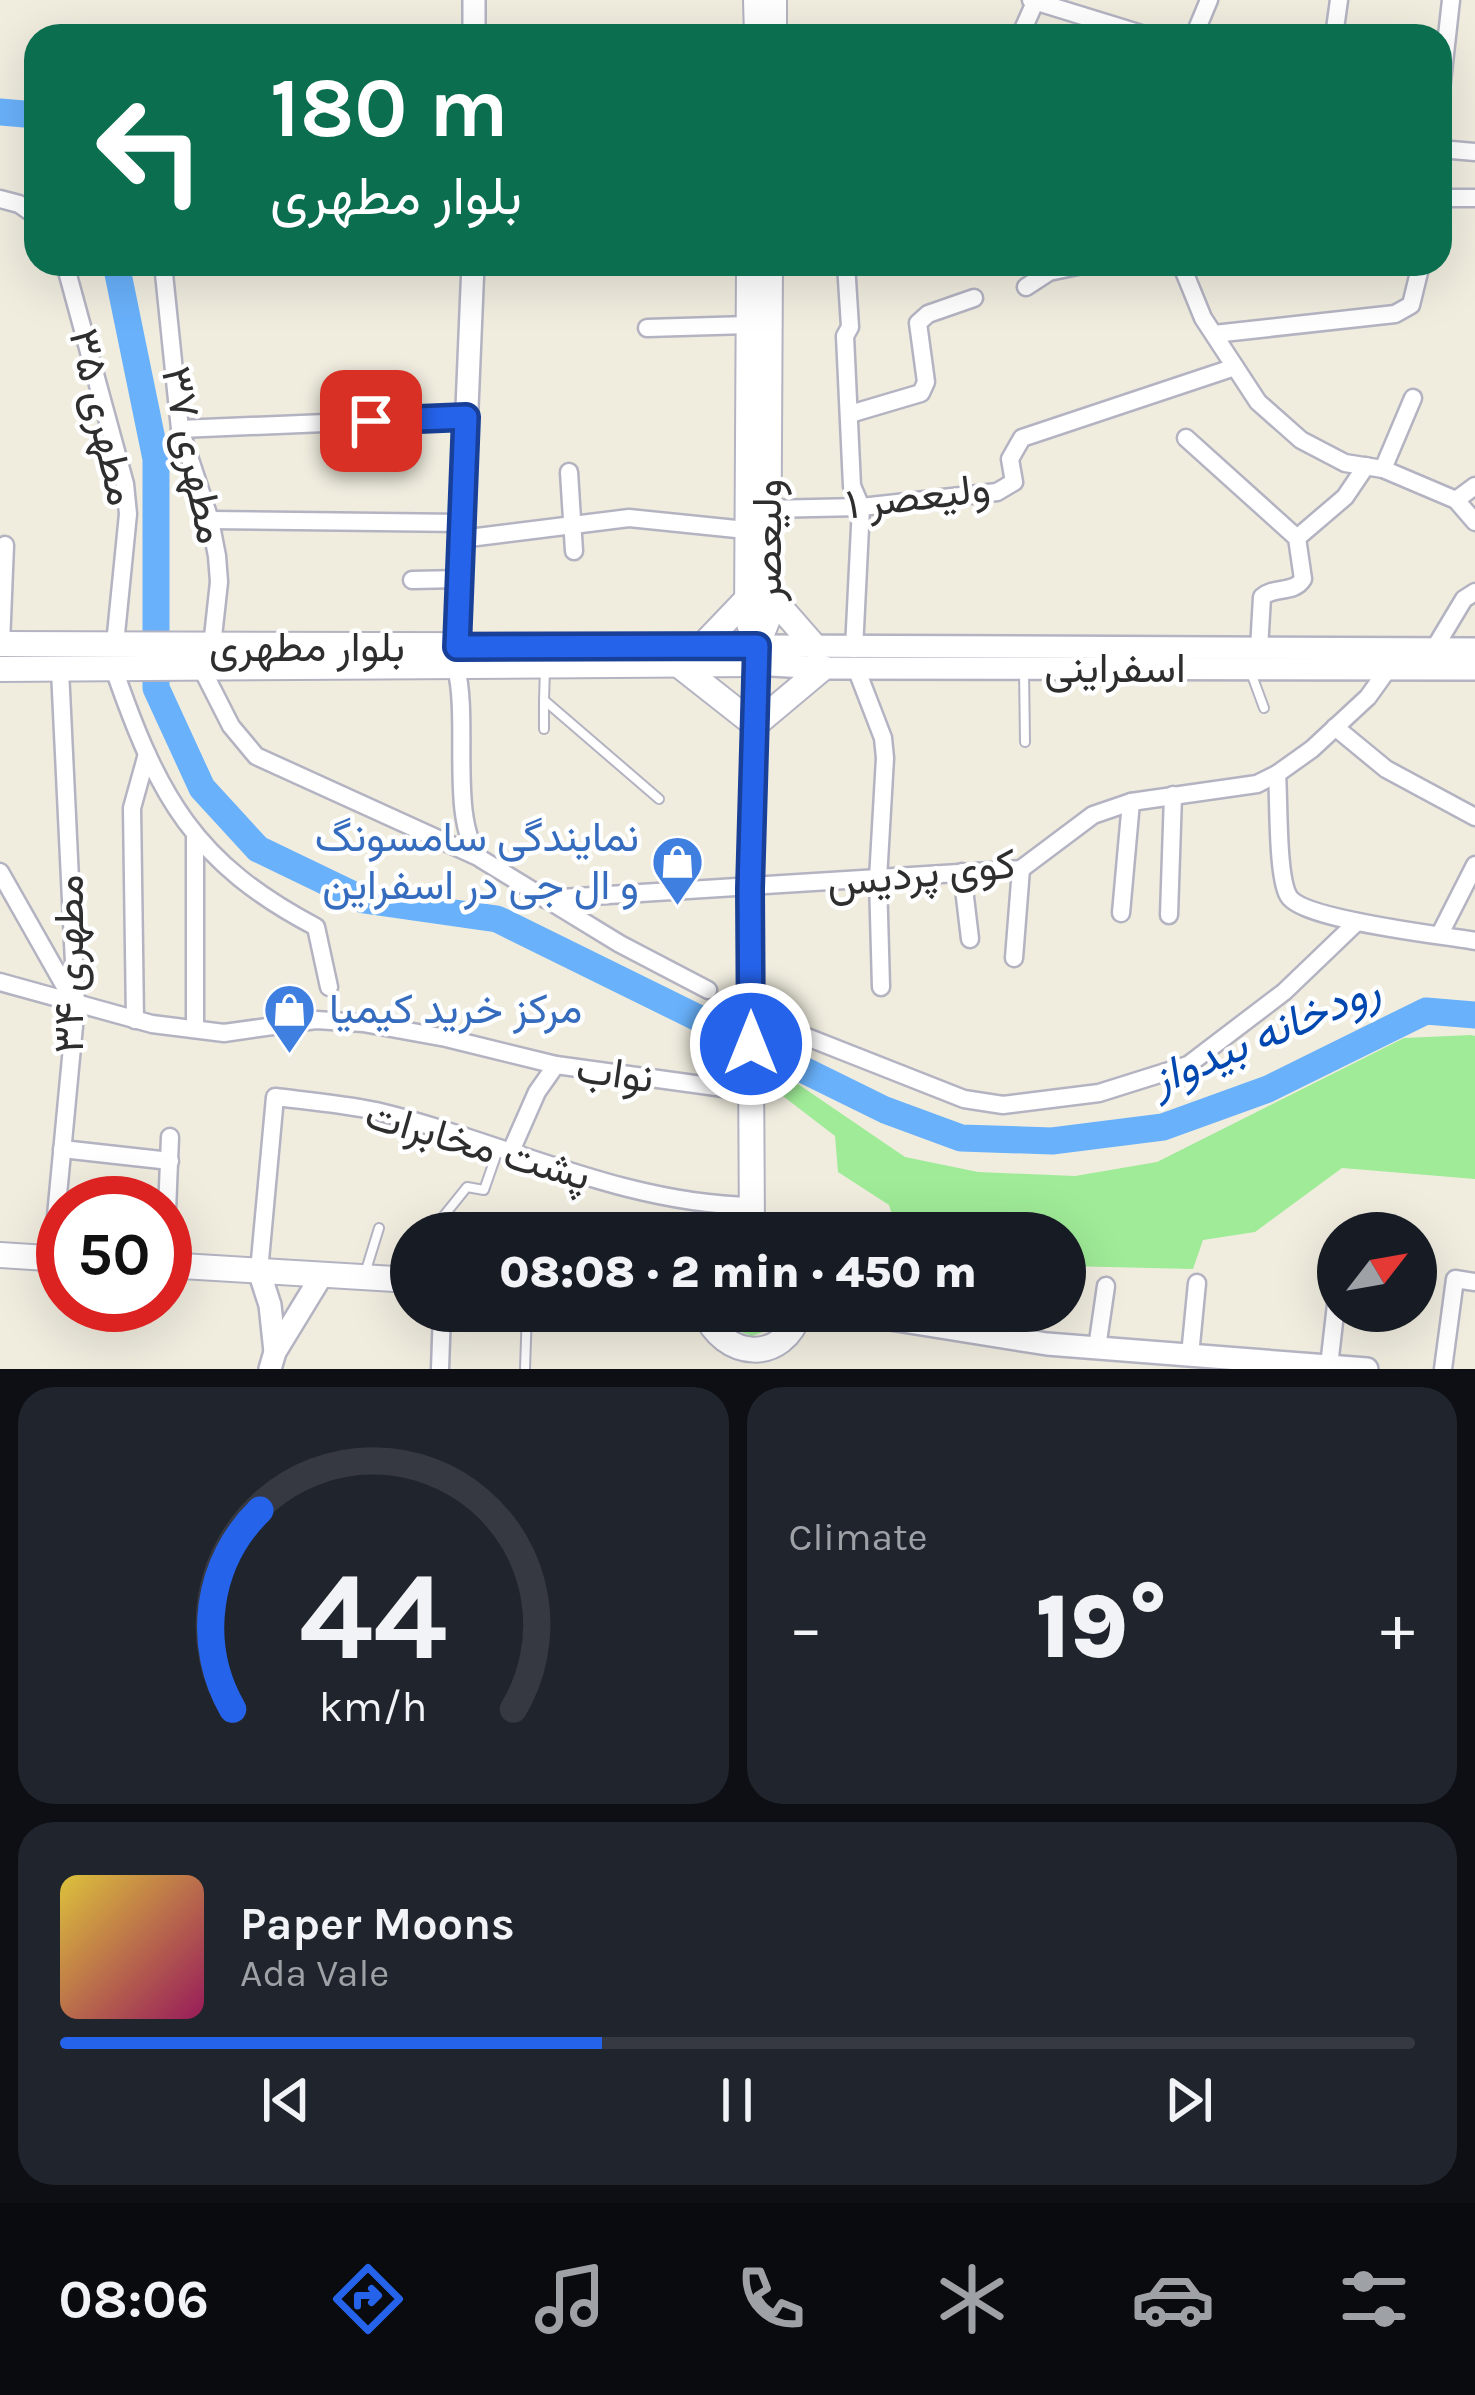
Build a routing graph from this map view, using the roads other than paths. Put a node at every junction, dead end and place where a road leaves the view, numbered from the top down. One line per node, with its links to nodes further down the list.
1 (1034, 0): 2 (street)
2 (1110, 24)
3 (67, 276): 45 (street, مطهری ۳۵)
4 (164, 276): 21 (street, مطهری ۳۷)
5 (472, 276): 20 (street)
6 (749, 276): 14 (main road, ولیعصر)
7 (769, 276): 28 (main road, ولیعصر)
8 (847, 276): 19 (street)
9 (1043, 276): 12 (street)
10 (1184, 276): 16 (street)
11 (1418, 276): 16 (street)
12 (1025, 287)
13 (974, 298): 19 (street)
14 (748, 325): 15 (street); 28 (main road, ولیعصر)
15 (647, 328)
16 (1214, 334): 17 (street)
17 (1235, 367): 23 (street); 27 (street, ولیعصر ۱)
18 (1413, 398): 23 (street)
19 (850, 414): 27 (street)
20 (466, 417): 21 (street); 32 (street)
21 (180, 429): 29 (street, مطهری ۳۷)
22 (1186, 438): 33 (street)
23 (1374, 468): 26 (street); 33 (street)
24 (569, 472): 31 (street)
25 (1475, 486): 26 (street)
26 (1456, 500): 30 (street)
27 (861, 507): 28 (street, ولیعصر ۱); 50 (street)
28 (752, 516): 31 (street, ولیعصر ۱); 39 (main road, ولیعصر)
29 (210, 520): 32 (street, ولیعصر ۱); 46 (street, مطهری ۳۷)
30 (1475, 522)
31 (570, 525): 32 (street, ولیعصر ۱); 35 (street)
32 (462, 531): 36 (street)
33 (1297, 538): 51 (street)
34 (5, 545): 40 (street)
35 (574, 550)
36 (460, 579): 37 (street); 47 (street)
37 (412, 580)
38 (1475, 592): 42 (street)
39 (757, 596): 41 (main road); 44 (main road, ولیعصر); 48 (main road)
40 (1, 644): 45 (main road, بلوار مطهری)
41 (702, 646): 44 (main road, بلوار مطهری); 47 (main road, بلوار مطهری)
42 (1434, 649): 43 (street, اسفراینی); 51 (street, اسفراینی)
43 (1475, 650)
44 (756, 655): 48 (street, اسفراینی); 52 (main road, بلوار مطهری); 61 (main road, ولیعصر)
45 (119, 657): 46 (main road, بلوار مطهری); 58 (main road, بلوار مطهری); 65 (street)
46 (195, 658): 47 (main road, بلوار مطهری); 72 (street)
47 (456, 658): 53 (main road, بلوار مطهری); 72 (street)
48 (819, 658): 50 (street, اسفراینی); 61 (main road)
49 (947, 658): 50 (street, اسفراینی); 51 (street, اسفراینی); 54 (street, اسفراینی)
50 (855, 659): 77 (street)
51 (1254, 659): 54 (street, اسفراینی); 56 (street, اسفراینی); 60 (lane)
52 (680, 666): 53 (main road, بلوار مطهری); 61 (main road)
53 (545, 668): 59 (lane)
54 (1024, 668): 64 (lane)
55 (0, 669): 58 (main road, بلوار مطهری)
56 (1388, 669): 57 (street, اسفراینی); 62 (street, کوی پردیس)
57 (1475, 669)
58 (60, 670): 91 (street, مطهری ۳۴)
59 (544, 700): 63 (lane); 68 (lane)
60 (1264, 708)
61 (755, 724): 78 (main road, ولیعصر)
62 (1335, 727): 66 (street, کوی پردیس); 70 (street)
63 (544, 729)
64 (1024, 742)
65 (147, 754): 71 (street); 93 (street)
66 (1277, 774): 67 (street, کوی پردیس); 82 (street)
67 (1174, 795): 69 (street, کوی پردیس); 81 (street)
68 (659, 800)
69 (1131, 802): 74 (street, کوی پردیس); 80 (street)
70 (1475, 817)
71 (195, 837): 88 (street); 94 (street)
72 (481, 859): 79 (street)
73 (1475, 865): 83 (street)
74 (1021, 869): 76 (street, کوی پردیس); 86 (street)
75 (0, 872): 91 (street)
76 (962, 872): 77 (street, کوی پردیس); 84 (street)
77 (878, 879): 78 (street, کوی پردیس); 89 (street)
78 (750, 889): 79 (street, کوی پردیس); 92 (main road, ولیعصر)
79 (544, 899): 90 (street)
80 (1121, 913)
81 (1169, 915)
82 (1357, 922): 83 (street); 92 (street)
83 (1440, 934): 85 (street)
84 (970, 939)
85 (1475, 941)
86 (1014, 958)
87 (0, 982): 91 (street, نواب)
88 (329, 987)
89 (881, 987)
90 (708, 990)
91 (76, 1005): 93 (street, نواب); 98 (street, مطهری ۳۴)
92 (751, 1015): 103 (main road, ولیعصر)
93 (135, 1020): 94 (street, نواب)
94 (195, 1030): 95 (street, نواب)
95 (556, 1065): 96 (street, نواب); 99 (street)
96 (731, 1089)
97 (170, 1137): 100 (street)
98 (62, 1150): 100 (street); 101 (street, مطهری ۳۴)
99 (505, 1150): 103 (street, پشت مخابرات); 104 (lane); 110 (street, پشت مخابرات)
100 (170, 1161): 102 (street)
101 (61, 1176)
102 (169, 1176)
103 (752, 1206): 105 (main road, ولیعصر)
104 (447, 1212)
105 (752, 1212)
106 (379, 1228): 112 (lane)
107 (0, 1255): 108 (main road)
108 (36, 1257)
109 (192, 1265): 110 (main road)
110 (259, 1271): 111 (main road); 126 (street)
111 (322, 1274): 112 (main road); 126 (street)
112 (364, 1277): 113 (main road)
113 (390, 1278)
114 (1197, 1282): 124 (street)
115 (1475, 1282): 132 (street)
116 (1106, 1286): 123 (street)
117 (441, 1332): 129 (street)
118 (526, 1332): 130 (lane)
119 (714, 1332): 125 (main road)
120 (790, 1332): 125 (main road)
121 (1025, 1332): 123 (street)
122 (1333, 1332): 128 (street)
123 (1097, 1348): 124 (street)
124 (1190, 1355): 127 (street)
125 (752, 1359)
126 (273, 1360)
127 (1239, 1364): 128 (street)
128 (1329, 1366): 131 (street)
129 (440, 1369)
130 (525, 1369)
131 (1367, 1369)
132 (1443, 1369)

